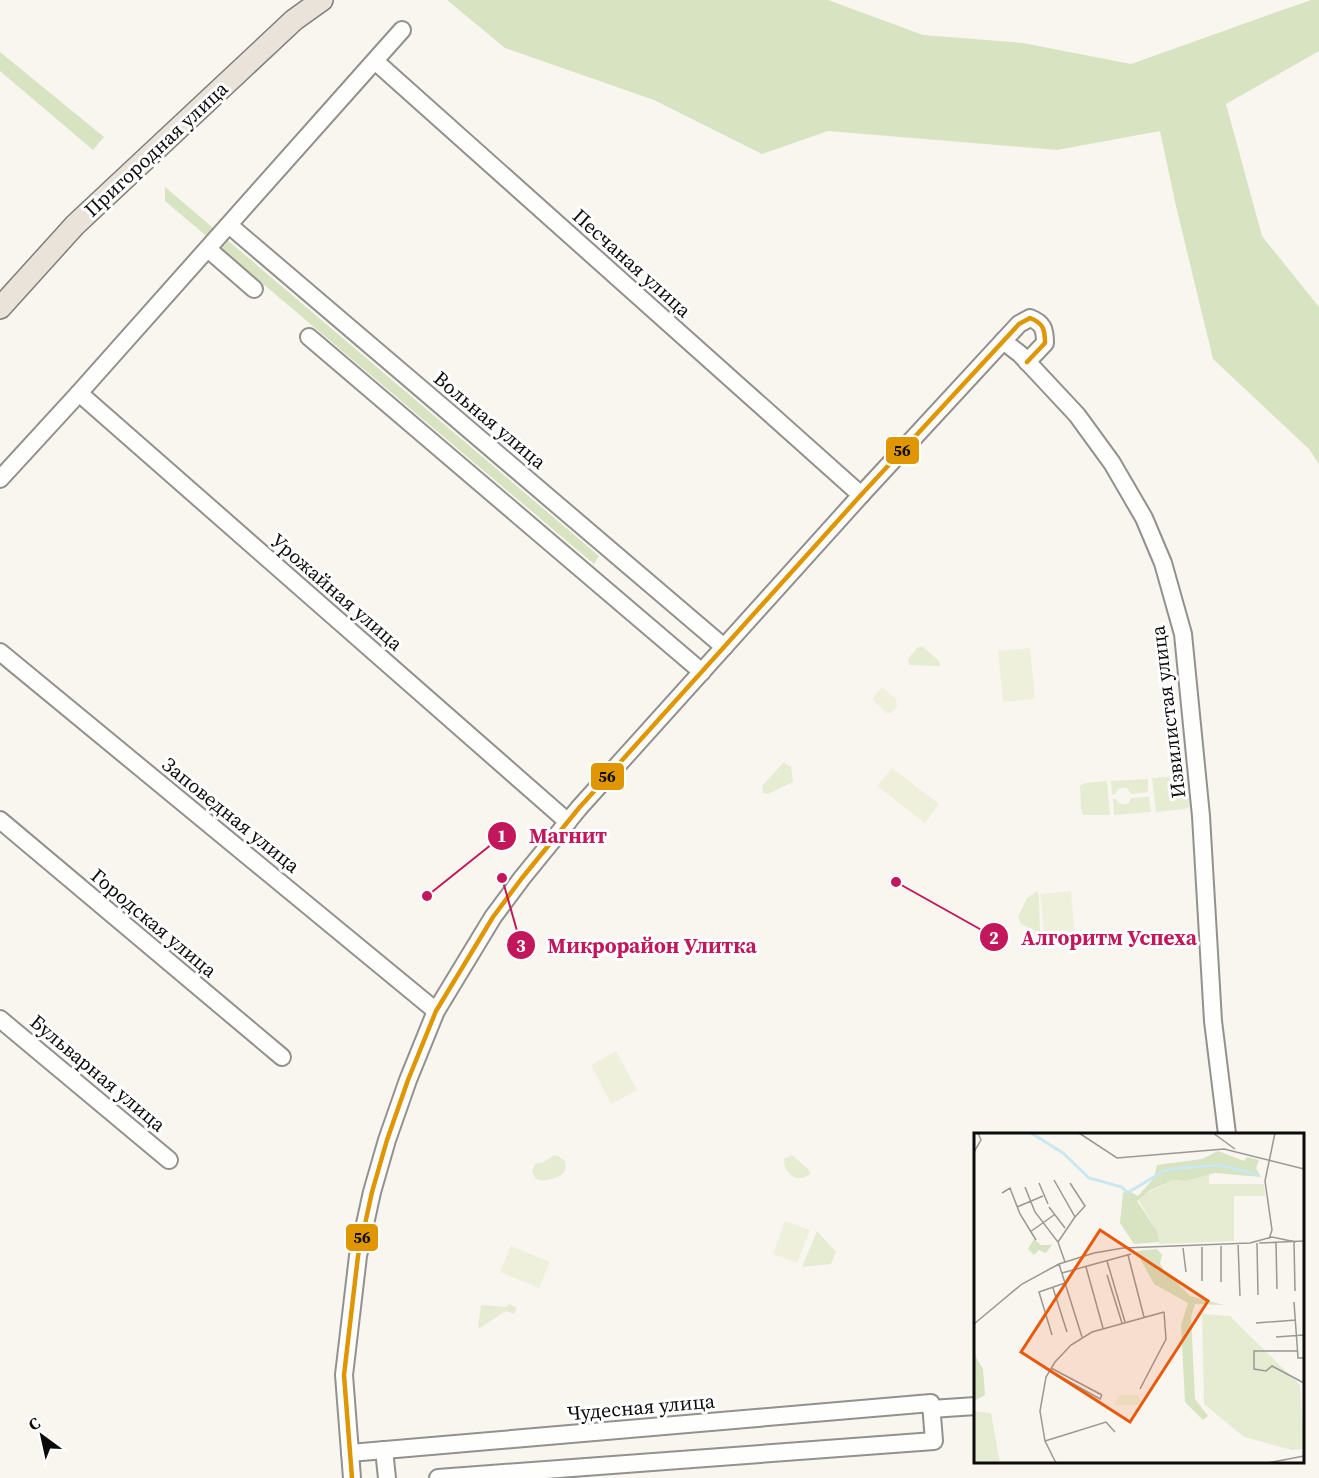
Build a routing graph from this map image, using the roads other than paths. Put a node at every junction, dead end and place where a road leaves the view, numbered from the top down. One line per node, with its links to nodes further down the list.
1 (322, 0): 7 (main road, Пригородная улица)
2 (402, 30): 3 (street)
3 (375, 61): 4 (street); 13 (street, Песчаная улица)
4 (229, 225): 5 (street); 14 (street, Вольная улица)
5 (208, 249): 6 (street); 11 (street)
6 (254, 289)
7 (0, 308)
8 (309, 337): 16 (street)
9 (1003, 341): 10 (street, Извилистая улица); 10 (street); 13 (street)
10 (1027, 362): 22 (street, Извилистая улица)
11 (79, 393): 12 (street); 18 (street, Урожайная улица)
12 (0, 479)
13 (861, 495): 14 (street)
14 (724, 647): 16 (street)
15 (0, 652): 19 (street, Заповедная улица)
16 (702, 672): 18 (street)
17 (0, 820): 21 (street, Городская улица)
18 (568, 822): 19 (street)
19 (436, 1011): 27 (street)
20 (0, 1019): 23 (street, Бульварная улица)
21 (282, 1057)
22 (1227, 1133)
23 (169, 1160)
24 (974, 1406): 25 (street, Чудесная улица)
25 (931, 1408): 26 (street, Чудесная улица); 30 (street)
26 (384, 1450): 27 (street, Чудесная улица); 29 (street)
27 (350, 1453): 28 (street)
28 (352, 1478)
29 (387, 1478)
30 (438, 1478)

